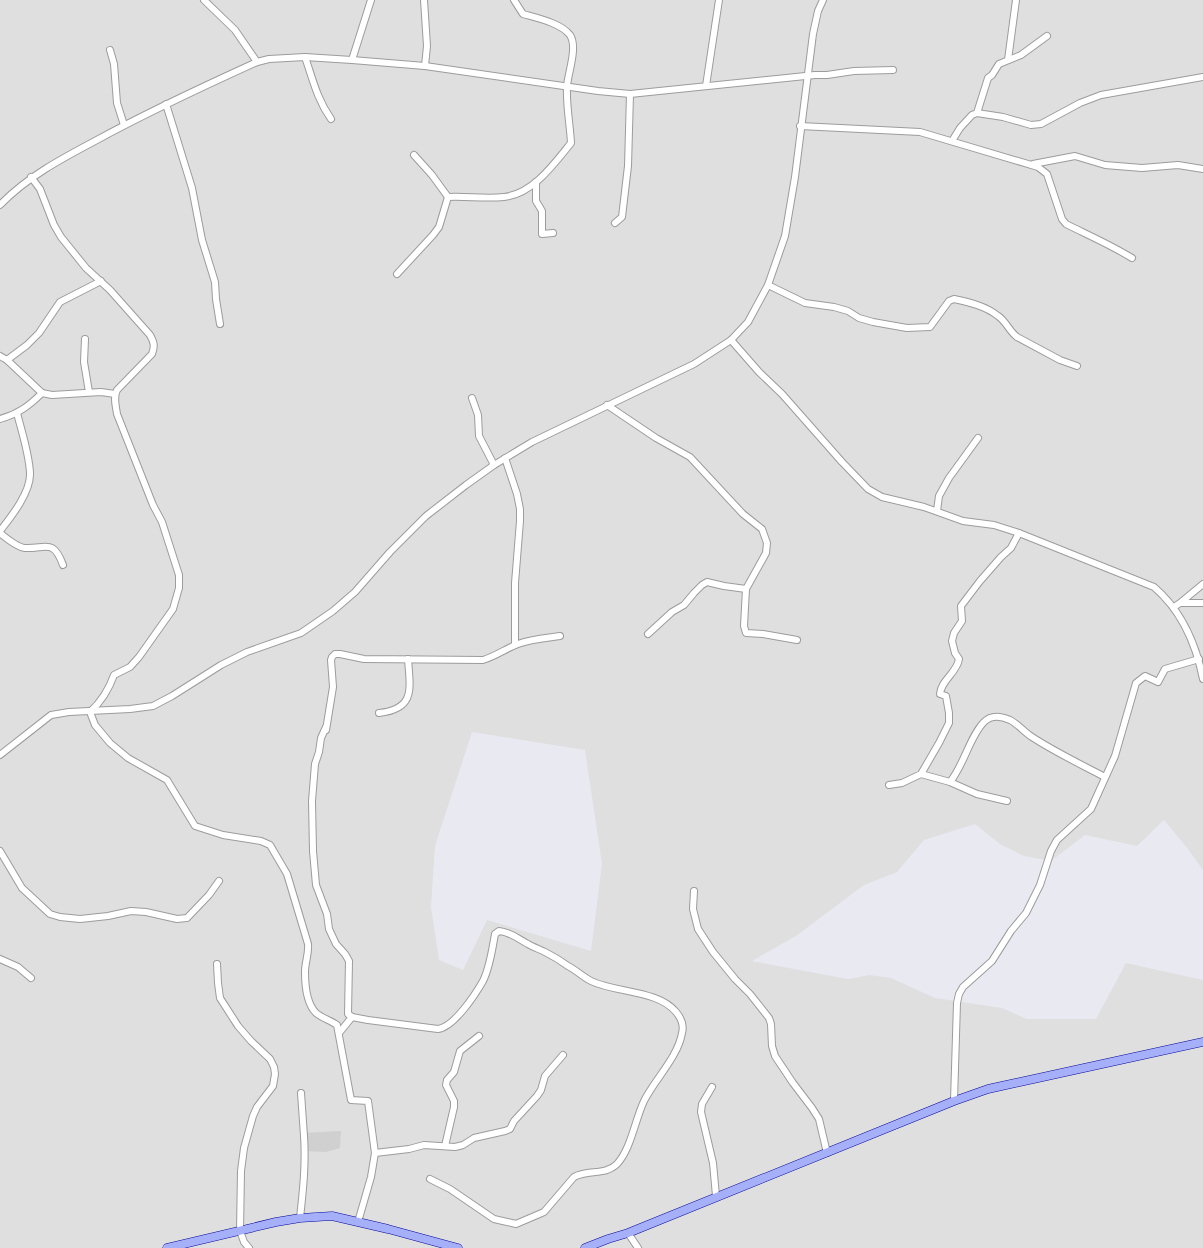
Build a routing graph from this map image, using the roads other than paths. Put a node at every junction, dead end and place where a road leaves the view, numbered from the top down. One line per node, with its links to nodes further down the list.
1 (204, 0): 13 (street)
2 (371, 0): 11 (street)
3 (424, 0): 14 (street)
4 (514, 0): 18 (street)
5 (718, 0): 19 (street)
6 (823, 0): 16 (street)
7 (1016, 0): 12 (street)
8 (1047, 36): 12 (street)
9 (110, 50): 24 (street)
10 (305, 57): 11 (street); 13 (street); 23 (street)
11 (352, 60): 14 (street)
12 (1008, 60): 22 (street)
13 (257, 62): 21 (street)
14 (425, 66): 18 (street)
15 (894, 70): 16 (street)
16 (806, 77): 19 (street); 25 (street)
17 (1203, 77): 22 (street)
18 (567, 86): 20 (street); 31 (street)
19 (706, 86): 20 (street)
20 (630, 94): 34 (street)
21 (166, 104): 24 (street); 40 (street)
22 (977, 114): 26 (street)
23 (332, 119)
24 (124, 125): 30 (street)
25 (800, 126): 26 (street); 39 (street)
26 (952, 141): 28 (street)
27 (414, 156): 32 (street)
28 (1031, 165): 29 (street); 36 (street)
29 (1203, 169)
30 (31, 177): 33 (street); 38 (street)
31 (536, 182): 32 (street); 35 (street)
32 (448, 197): 37 (street)
33 (0, 205)
34 (615, 223)
35 (553, 233)
36 (1132, 258)
37 (396, 274)
38 (100, 281): 44 (street); 48 (street)
39 (768, 285): 42 (street); 45 (street)
40 (220, 324)
41 (85, 339): 46 (street)
42 (731, 340): 50 (street); 56 (street)
43 (0, 356): 44 (street)
44 (7, 360): 47 (street)
45 (1077, 366)
46 (89, 392): 47 (street); 48 (street)
47 (42, 393): 51 (street)
48 (115, 394): 72 (street)
49 (472, 398): 55 (street)
50 (606, 405): 54 (street); 61 (street)
51 (17, 413): 52 (street); 57 (street)
52 (0, 419)
53 (978, 438): 56 (street)
54 (505, 459): 55 (street); 68 (street)
55 (494, 465): 72 (street)
56 (937, 511): 58 (street)
57 (0, 532): 59 (street)
58 (1019, 533): 64 (street); 77 (street)
59 (63, 565)
60 (1203, 584): 62 (street)
61 (746, 589): 65 (street); 67 (street)
62 (1180, 603): 63 (street); 64 (street)
63 (1203, 603)
64 (1174, 607): 70 (street)
65 (648, 634)
66 (560, 636): 68 (street)
67 (797, 640)
68 (515, 645): 69 (street)
69 (408, 659): 73 (street); 74 (street)
70 (1199, 659): 71 (street); 78 (street)
71 (1203, 679)
72 (90, 712): 76 (street); 89 (street)
73 (380, 712)
74 (326, 727): 75 (street); 88 (street)
75 (324, 739)
76 (0, 755)
77 (921, 774): 79 (street); 80 (street)
78 (1105, 777): 79 (street); 95 (street)
79 (950, 782): 81 (street)
80 (889, 785)
81 (1007, 801)
82 (0, 851): 83 (street)
83 (219, 881)
84 (694, 891): 98 (street)
85 (0, 959): 87 (street)
86 (217, 964): 103 (street)
87 (31, 978)
88 (352, 1017): 89 (street); 99 (street)
89 (339, 1033): 97 (street)
90 (479, 1036): 96 (street)
91 (1203, 1042): 95 (main road)
92 (563, 1055): 96 (street)
93 (712, 1087): 100 (street)
94 (301, 1093): 101 (street)
95 (954, 1101): 98 (main road)
96 (445, 1146): 97 (street)
97 (375, 1153): 102 (street)
98 (827, 1153): 100 (main road)
99 (430, 1179)
100 (716, 1196): 104 (main road)
101 (300, 1218): 102 (main road); 103 (main road)
102 (358, 1222): 107 (main road)
103 (240, 1231): 105 (main road); 106 (street)
104 (628, 1233): 108 (main road); 109 (street)
105 (167, 1248)
106 (249, 1248)
107 (458, 1248)
108 (585, 1248)
109 (638, 1248)

